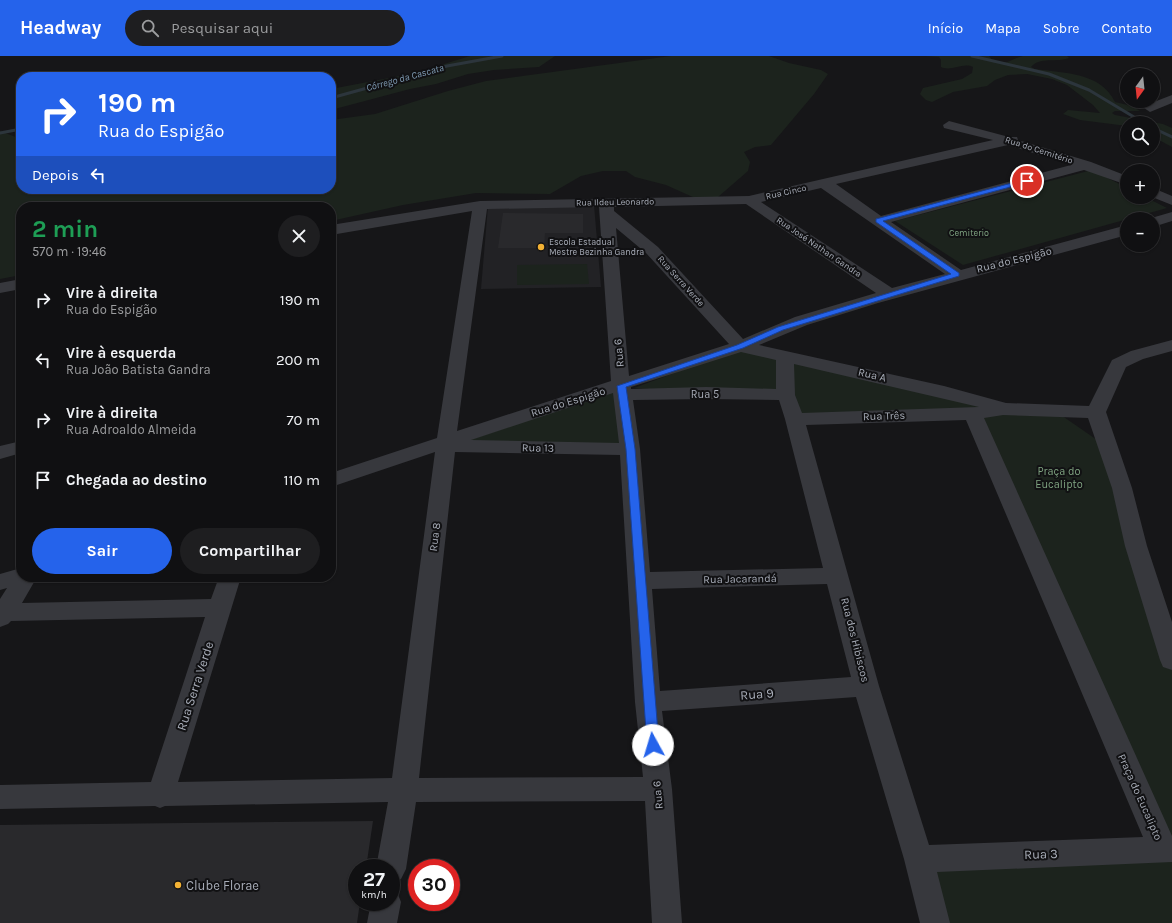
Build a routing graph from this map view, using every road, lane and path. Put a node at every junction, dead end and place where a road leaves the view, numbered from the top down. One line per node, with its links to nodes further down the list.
1 (1172, 99): 2 (street)
2 (1160, 104)
3 (949, 125): 4 (street, Rua do Cemitério)
4 (1012, 140): 5 (street, Rua do Cemitério); 7 (street, Rua Cinco)
5 (1086, 165): 6 (street, Rua do Cemitério); 15 (street)
6 (1120, 178)
7 (824, 183): 9 (street, Rua Cinco); 15 (street)
8 (1160, 195): 10 (street)
9 (749, 200): 12 (street, Rua Ildeu Leonardo); 21 (street, Rua José Nathan Gandra)
10 (1172, 201)
11 (480, 205): 12 (street, Rua Ildeu Leonardo); 16 (street, Rua Ildeu Leonardo); 31 (street, Rua 8)
12 (606, 208): 23 (street, Rua Serra Verde); 25 (street, Rua 6)
13 (1172, 216): 14 (street)
14 (1160, 220)
15 (878, 221): 18 (street)
16 (336, 230)
17 (1120, 232): 18 (street, Rua do Espigão)
18 (956, 274): 21 (street, Rua do Espigão)
19 (16, 285): 20 (street)
20 (0, 288)
21 (889, 294): 23 (street, Rua do Espigão)
22 (1172, 345): 28 (street)
23 (740, 346): 24 (street, Rua A); 25 (street, Rua do Espigão)
24 (785, 356): 26 (street, Rua dos Hibiscos); 27 (street, Rua A)
25 (623, 390): 26 (street, Rua 5); 31 (street, Rua do Espigão); 33 (street, Rua 6)
26 (786, 395): 30 (street, Rua dos Hibiscos)
27 (1003, 409): 28 (street); 29 (street)
28 (1096, 412): 44 (street)
29 (973, 414): 30 (street, Rua Três); 51 (street, Praça do Eucalipto)
30 (796, 419): 36 (street, Rua dos Hibiscos)
31 (446, 444): 33 (street, Rua 13); 35 (street, Rua do Espigão); 48 (street, Rua 8)
32 (16, 448): 34 (street)
33 (630, 449): 38 (street, Rua 6)
34 (0, 453)
35 (336, 478)
36 (838, 576): 38 (street, Rua Jacarandá); 45 (street, Rua dos Hibiscos)
37 (16, 577): 39 (street)
38 (641, 581): 46 (street, Rua 6)
39 (0, 582)
40 (23, 582): 43 (street)
41 (228, 582): 42 (street, Rua Serra Verde)
42 (220, 608): 43 (street); 49 (street, Rua Serra Verde)
43 (1, 614)
44 (1172, 660)
45 (866, 686): 46 (street, Rua 9); 53 (street, Rua dos Hibiscos)
46 (648, 702): 47 (street, Rua 6)
47 (658, 789): 48 (street); 56 (street, Rua 6)
48 (404, 790): 49 (street); 52 (street, Rua 8)
49 (160, 796): 50 (street)
50 (0, 798)
51 (1168, 849): 53 (street, Rua 3)
52 (393, 859)
53 (919, 859): 57 (street, Rua dos Hibiscos)
54 (384, 911): 55 (street)
55 (382, 923)
56 (667, 923)
57 (935, 923)

